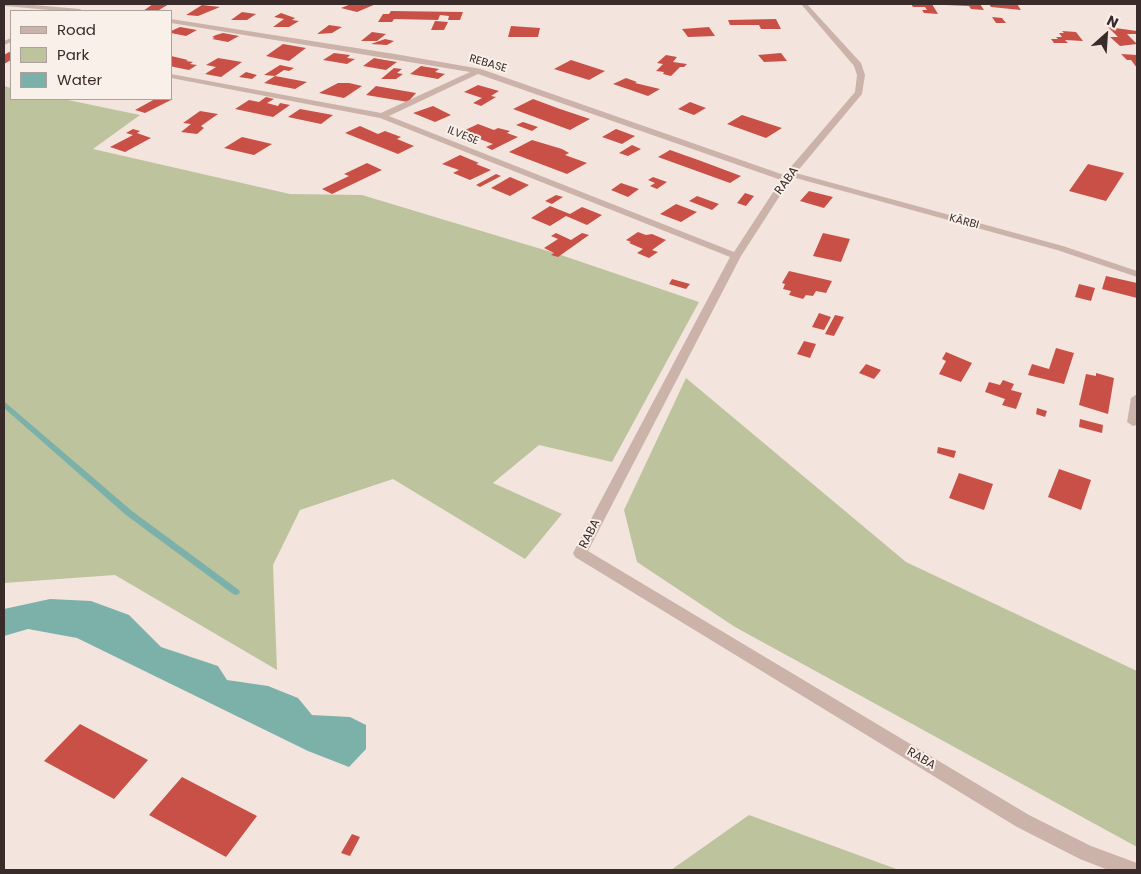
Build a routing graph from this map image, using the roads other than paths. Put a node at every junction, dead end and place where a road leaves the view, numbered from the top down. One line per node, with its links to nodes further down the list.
1 (6, 4): 4 (street)
2 (84, 4): 5 (street)
3 (804, 4): 10 (street, RABA)
4 (62, 10)
5 (73, 10)
6 (172, 21): 7 (street, REBASE)
7 (478, 71): 9 (street); 10 (street, REBASE)
8 (172, 76): 9 (street, ILVESE)
9 (382, 116): 11 (street, ILVESE)
10 (789, 176): 11 (street, RABA); 12 (street, KÄRBI)
11 (736, 256): 15 (street, RABA)
12 (1137, 274)
13 (1137, 398): 14 (street)
14 (1132, 422)
15 (1132, 870)

